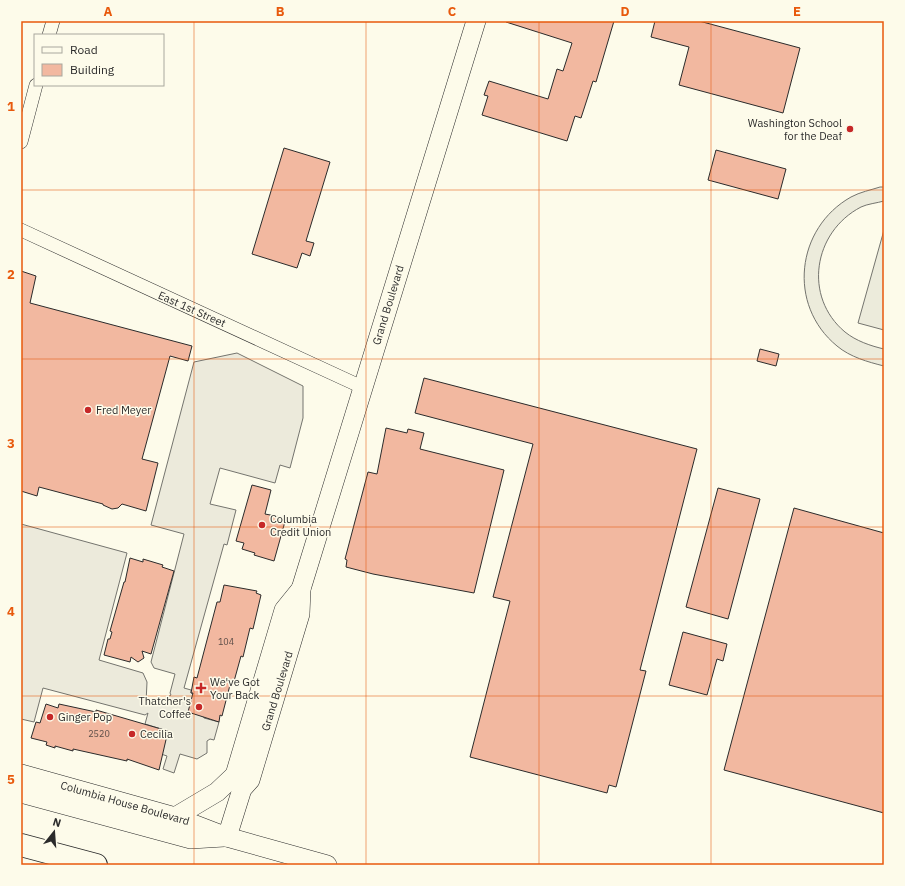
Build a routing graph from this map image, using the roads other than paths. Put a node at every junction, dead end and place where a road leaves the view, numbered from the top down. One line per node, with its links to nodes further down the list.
1 (52, 21): 3 (street)
2 (476, 21): 7 (main road, Grand Boulevard)
3 (49, 34)
4 (36, 86): 5 (street)
5 (21, 142)
6 (21, 230): 7 (street, East 1st Street)
7 (362, 387): 9 (main road, Grand Boulevard)
8 (21, 774): 11 (main road, Columbia House Boulevard)
9 (238, 782): 11 (main road); 12 (main road, Grand Boulevard)
10 (21, 793): 12 (main road, Columbia House Boulevard)
11 (175, 817): 12 (main road, Columbia House Boulevard)
12 (227, 837): 15 (main road, Columbia House Boulevard)
13 (21, 845): 14 (highway)
14 (96, 865)
15 (327, 865)

